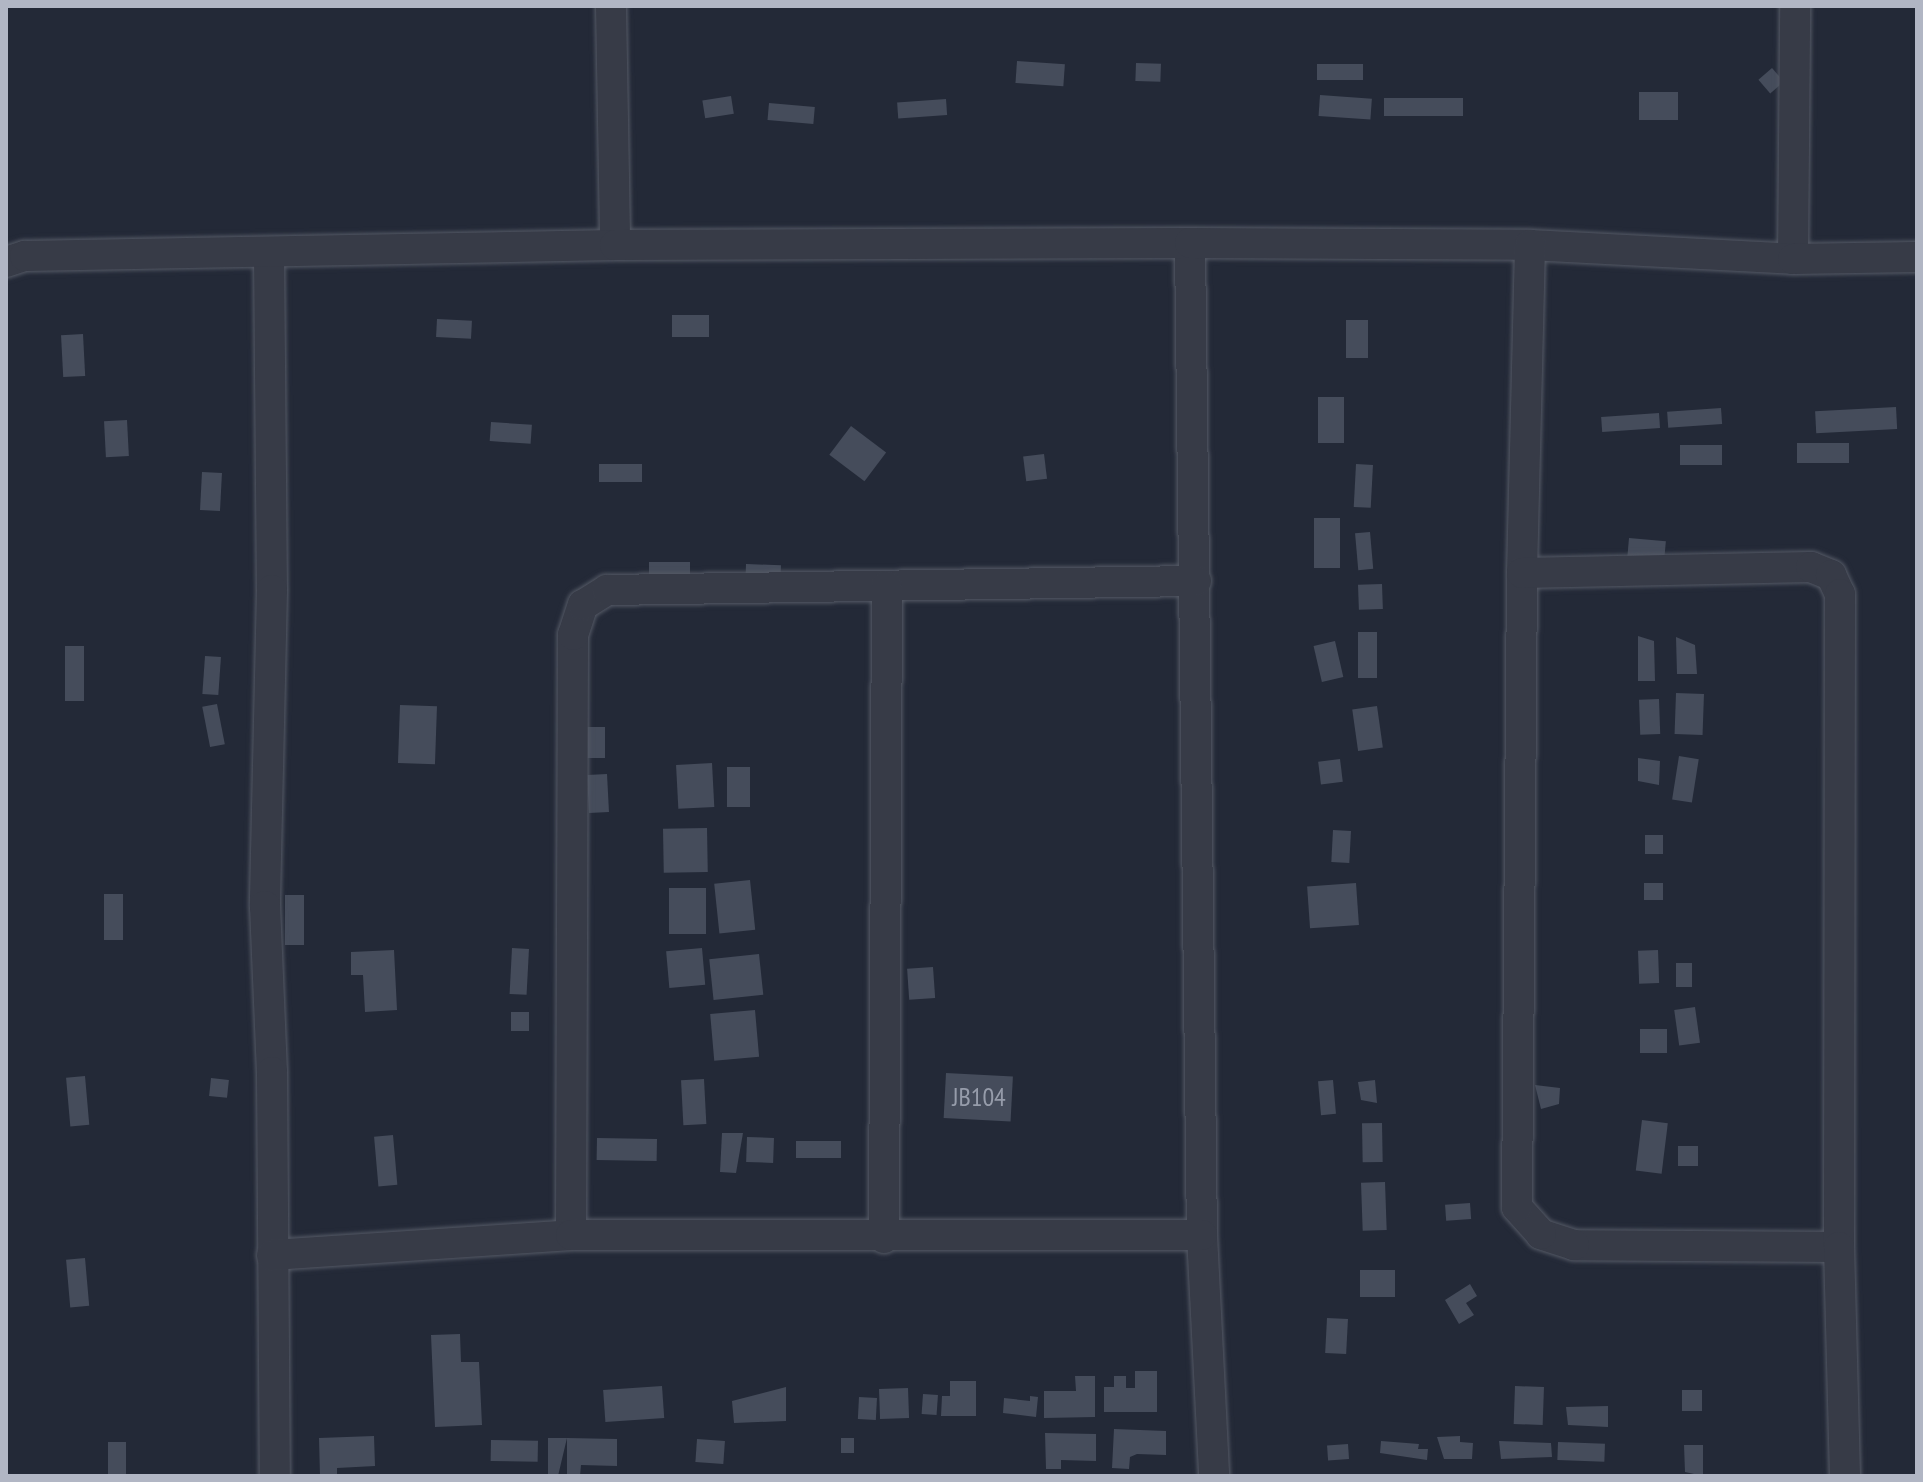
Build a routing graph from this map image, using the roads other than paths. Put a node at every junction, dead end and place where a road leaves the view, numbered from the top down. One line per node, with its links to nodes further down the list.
1 (611, 6): 4 (street)
2 (1795, 6): 8 (street)
3 (1190, 243): 4 (street); 5 (street); 11 (street)
4 (615, 245): 6 (street)
5 (1530, 245): 8 (street); 10 (street)
6 (269, 252): 9 (street); 17 (street)
7 (1917, 257): 8 (street)
8 (1793, 259)
9 (6, 262)
10 (1522, 573): 16 (street); 16 (street)
11 (1196, 581): 12 (street); 14 (street)
12 (887, 586): 13 (street); 15 (street)
13 (571, 1235): 15 (street); 17 (street)
14 (1202, 1235): 15 (street); 19 (street)
15 (884, 1238)
16 (1839, 1247): 20 (street)
17 (272, 1255): 18 (street)
18 (275, 1476)
19 (1214, 1476)
20 (1845, 1476)

